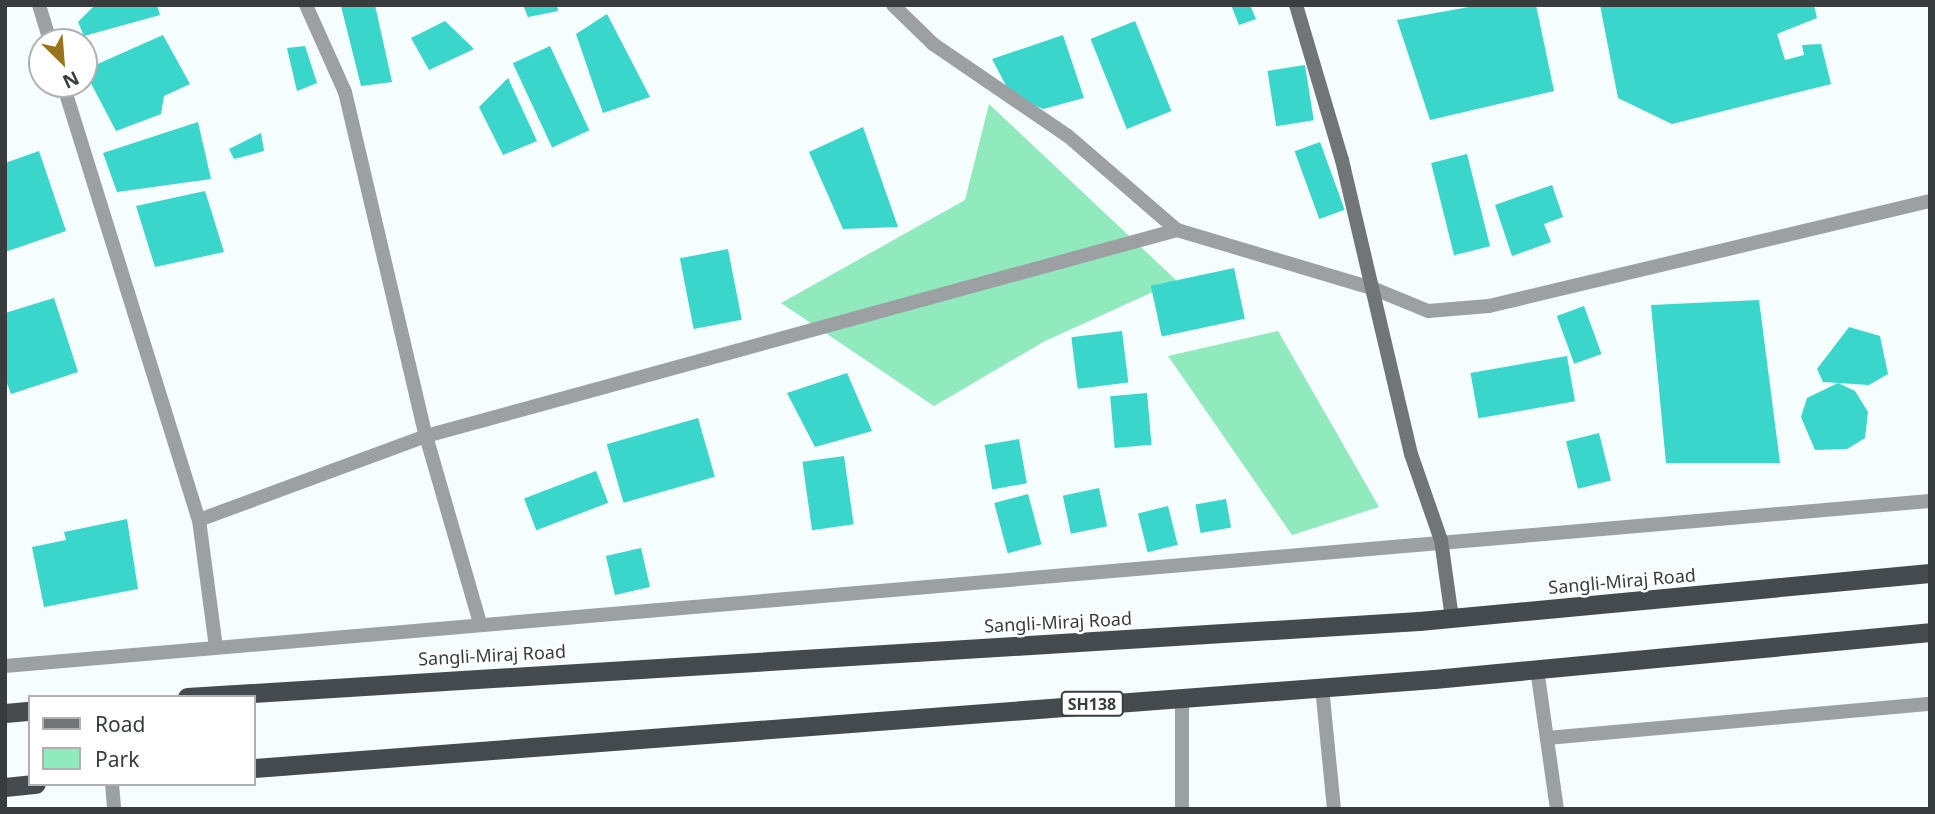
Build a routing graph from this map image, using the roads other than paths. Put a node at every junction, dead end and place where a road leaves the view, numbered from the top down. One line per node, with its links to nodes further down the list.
1 (39, 5): 5 (street)
2 (306, 5): 10 (street)
3 (893, 5): 8 (street)
4 (1296, 5): 9 (main road)
5 (46, 28)
6 (67, 98): 12 (street)
7 (1930, 201): 9 (street)
8 (1177, 230): 9 (street); 10 (street)
9 (1372, 288): 13 (main road)
10 (426, 436): 12 (street); 16 (street)
11 (1930, 501): 13 (street)
12 (200, 520): 18 (street)
13 (1441, 540): 15 (main road); 16 (street)
14 (1930, 573): 15 (highway, Sangli-Miraj Road)
15 (1452, 618): 22 (highway, Sangli-Miraj Road)
16 (480, 623): 18 (street)
17 (1930, 632): 20 (highway, SH138)
18 (216, 647): 19 (street)
19 (5, 666)
20 (1537, 669): 21 (highway, SH138); 27 (street)
21 (1322, 687): 23 (highway, SH138); 34 (street)
22 (219, 695)
23 (1182, 697): 28 (highway, SH138); 33 (street)
24 (1930, 704): 27 (street)
25 (28, 710): 26 (highway)
26 (5, 713)
27 (1547, 738): 35 (street)
28 (256, 768)
29 (28, 785): 31 (highway)
30 (112, 786): 32 (street)
31 (5, 787)
32 (114, 809)
33 (1182, 809)
34 (1334, 809)
35 (1558, 809)

